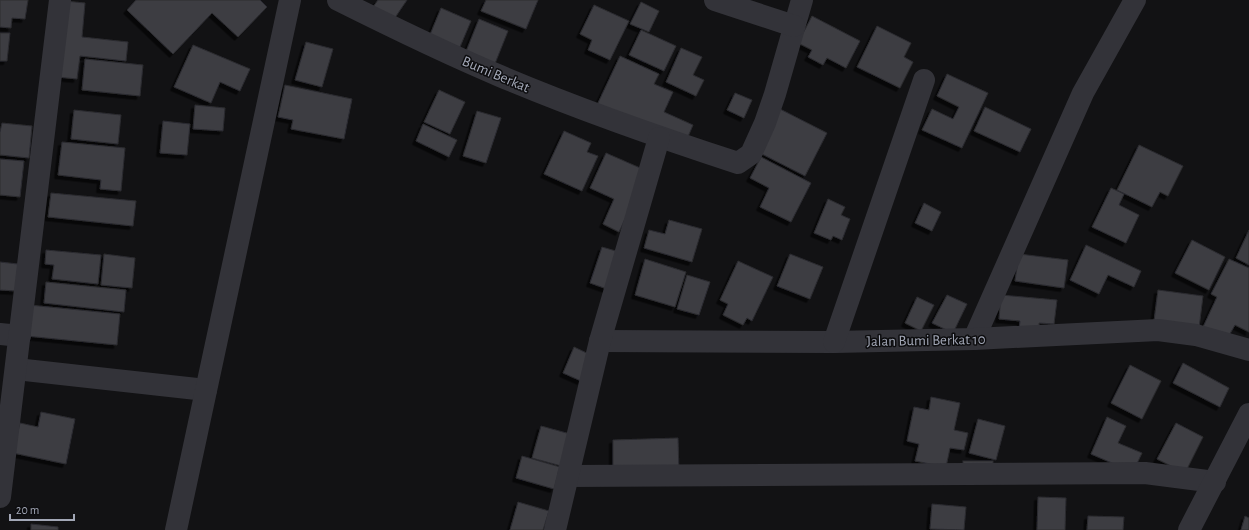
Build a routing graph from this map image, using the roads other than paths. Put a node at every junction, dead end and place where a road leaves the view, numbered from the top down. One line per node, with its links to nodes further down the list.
1 (60, 0): 10 (street)
2 (290, 0): 16 (street)
3 (338, 0): 9 (street, Bumi Berkat)
4 (715, 0): 7 (street)
5 (802, 0): 7 (street)
6 (1135, 0): 11 (street)
7 (794, 26): 9 (street, Bumi Berkat)
8 (924, 80): 13 (street)
9 (659, 138): 12 (street)
10 (10, 335): 15 (street)
11 (974, 339): 13 (street, Jalan Bumi Berkat 10); 14 (street, Jalan Bumi Berkat 10)
12 (600, 341): 13 (street, Jalan Bumi Berkat 10); 18 (street)
13 (834, 342)
14 (1249, 350)
15 (16, 369): 16 (street); 20 (street)
16 (206, 390): 21 (street)
17 (1249, 414): 19 (street)
18 (568, 476): 19 (street); 22 (street)
19 (1215, 482): 23 (street)
20 (0, 497)
21 (176, 530)
22 (555, 530)
23 (1189, 530)

